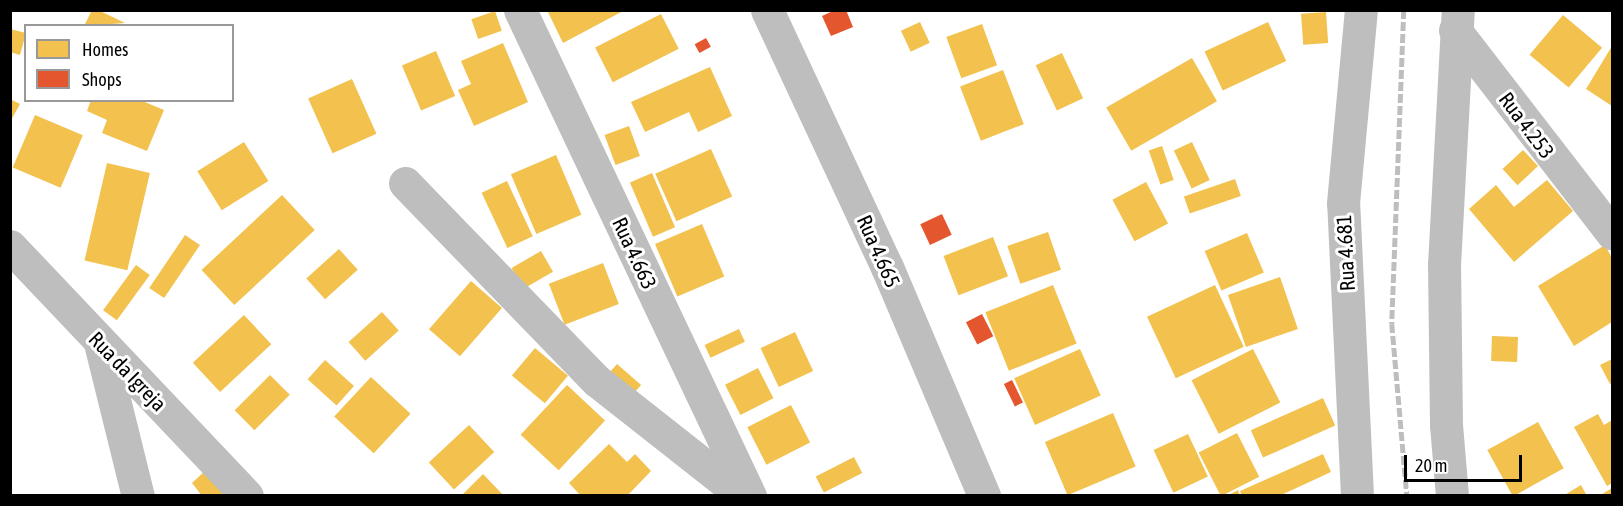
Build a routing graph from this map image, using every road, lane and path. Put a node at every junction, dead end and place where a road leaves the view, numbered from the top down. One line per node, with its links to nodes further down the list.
1 (520, 10): 12 (street, Rua 4.663)
2 (767, 10): 13 (street, Rua 4.665)
3 (1361, 10): 14 (street, Rua 4.681)
4 (1457, 20): 6 (street, Rua 4.253); 15 (street)
5 (405, 183): 11 (street)
6 (1612, 233)
7 (10, 246): 8 (street, Rua da Igreja)
8 (100, 342): 9 (street); 10 (street, Rua da Igreja)
9 (138, 495)
10 (247, 495)
11 (743, 495)
12 (750, 495)
13 (984, 495)
14 (1357, 495)
15 (1452, 495)

